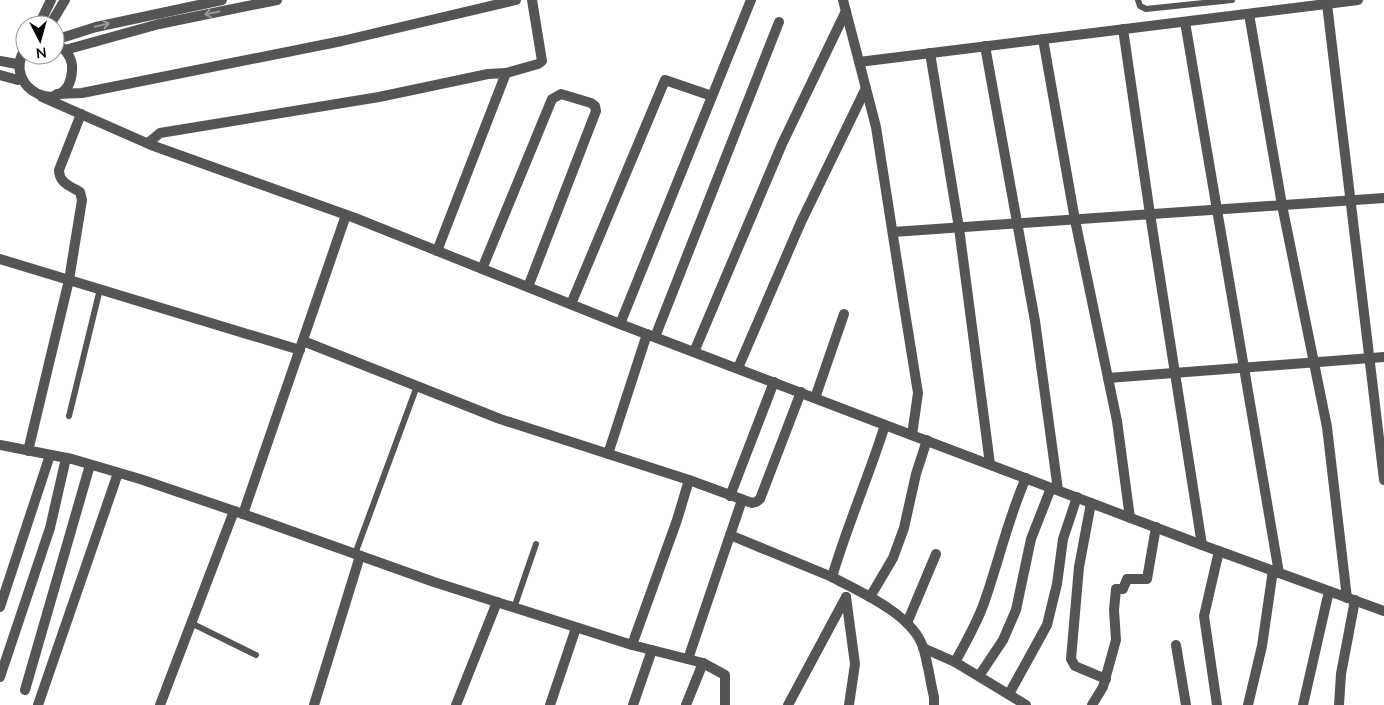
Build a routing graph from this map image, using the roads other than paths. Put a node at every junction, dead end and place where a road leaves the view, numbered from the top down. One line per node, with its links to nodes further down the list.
1 (51, 0): 15 (street)
2 (65, 0): 16 (street)
3 (222, 0): 20 (street, one-way to 3)
4 (277, 0): 23 (street, one-way to 23)
5 (516, 0): 33 (street)
6 (532, 0): 29 (street)
7 (752, 0): 34 (street)
8 (844, 0): 13 (street)
9 (1138, 0): 10 (lane)
10 (1232, 0)
11 (1358, 0): 12 (street)
12 (1327, 4): 14 (street); 39 (street)
13 (846, 11): 26 (street); 59 (street)
14 (1249, 14): 18 (street); 40 (street)
15 (44, 15)
16 (56, 15)
17 (779, 22): 57 (street)
18 (1185, 22): 19 (street); 41 (street)
19 (1123, 29): 21 (street); 42 (street)
20 (65, 37)
21 (1043, 39): 22 (street); 44 (street)
22 (985, 46): 24 (street); 45 (street)
23 (65, 50): 33 (street)
24 (930, 53): 26 (street); 46 (street)
25 (0, 61): 27 (street)
26 (859, 62): 32 (street)
27 (15, 64)
28 (17, 65): 31 (street)
29 (506, 73): 37 (street); 48 (street)
30 (0, 75): 31 (street)
31 (18, 80): 35 (street)
32 (866, 88): 47 (street); 64 (street)
33 (57, 94): 35 (street)
34 (712, 96): 54 (street); 56 (street)
35 (42, 97): 36 (street)
36 (81, 114): 37 (street); 51 (street)
37 (148, 143): 43 (street)
38 (1384, 198): 39 (street)
39 (1350, 200): 40 (street); 61 (street)
40 (1282, 205): 41 (street); 62 (street)
41 (1217, 210): 42 (street); 63 (street)
42 (1150, 214): 44 (street); 65 (street)
43 (346, 215): 48 (street); 58 (street)
44 (1075, 220): 45 (street); 66 (street)
45 (1019, 224): 46 (street); 87 (street)
46 (959, 228): 47 (street); 81 (street)
47 (893, 232): 74 (street)
48 (437, 251): 50 (street)
49 (0, 259): 51 (street)
50 (482, 269): 52 (street); 52 (street)
51 (69, 280): 53 (street); 77 (street)
52 (528, 287): 54 (street)
53 (100, 289): 58 (street); 71 (lane)
54 (570, 304): 56 (street)
55 (844, 314): 70 (street)
56 (620, 324): 57 (street)
57 (651, 335): 59 (street); 78 (street)
58 (301, 345): 68 (street); 92 (street)
59 (694, 352): 64 (street)
60 (1384, 357): 61 (street)
61 (1370, 358): 62 (street); 73 (street)
62 (1314, 363): 63 (street); 107 (street)
63 (1244, 367): 65 (street); 101 (street)
64 (738, 368): 67 (street)
65 (1175, 372): 66 (street); 97 (street)
66 (1108, 378): 93 (street)
67 (774, 382): 69 (street); 88 (street)
68 (417, 386): 78 (street); 100 (lane)
69 (801, 392): 70 (street); 90 (street)
70 (815, 398): 72 (street)
71 (69, 416)
72 (885, 425): 74 (street); 102 (street)
73 (1381, 428): 86 (street)
74 (912, 435): 75 (street)
75 (927, 440): 81 (street); 106 (street)
76 (0, 445): 77 (street)
77 (28, 451): 79 (street)
78 (608, 454): 85 (street)
79 (50, 455): 80 (street); 109 (street)
80 (66, 458): 82 (street); 124 (street)
81 (990, 464): 84 (street)
82 (90, 465): 83 (street); 126 (street)
83 (118, 473): 92 (street); 128 (street)
84 (1026, 478): 87 (street); 121 (street)
85 (689, 480): 88 (street); 116 (street)
86 (1384, 480)
87 (1054, 489): 89 (street); 123 (street)
88 (730, 496): 90 (street)
89 (1077, 497): 91 (street); 127 (street)
90 (742, 500): 95 (street)
91 (1091, 502): 93 (street); 125 (street)
92 (239, 512): 100 (street); 113 (street)
93 (1130, 518): 94 (street)
94 (1156, 527): 97 (street); 125 (street)
95 (730, 535): 102 (street); 120 (street)
96 (536, 544): 110 (lane)
97 (1202, 545): 98 (street)
98 (1219, 551): 101 (street); 142 (street)
99 (936, 554): 112 (street)
100 (358, 555): 108 (street); 130 (street)
101 (1276, 572): 104 (street); 143 (street)
102 (832, 577): 103 (street)
103 (844, 584): 105 (street); 106 (street)
104 (1329, 591): 107 (street); 144 (street)
105 (846, 597): 136 (street); 137 (street)
106 (870, 597): 112 (street)
107 (1351, 599): 111 (street); 145 (street)
108 (497, 602): 110 (street); 131 (street)
109 (0, 607)
110 (514, 608): 114 (street)
111 (1384, 611)
112 (906, 623): 117 (street)
113 (191, 624): 119 (lane); 129 (street)
114 (576, 628): 116 (street); 132 (street)
115 (1176, 645): 141 (street)
116 (632, 646): 118 (street)
117 (923, 648): 121 (street); 138 (street)
118 (652, 650): 120 (street); 133 (street)
119 (256, 655)
120 (688, 659): 122 (street)
121 (955, 662): 123 (street)
122 (703, 663): 134 (street); 135 (street)
123 (979, 676): 127 (street)
124 (0, 677)
125 (1106, 679): 140 (street)
126 (25, 690)
127 (1009, 694): 139 (street)
128 (38, 705)
129 (160, 705)
130 (314, 705)
131 (456, 705)
132 (550, 705)
133 (632, 705)
134 (686, 705)
135 (725, 705)
136 (788, 705)
137 (849, 705)
138 (934, 705)
139 (1026, 705)
140 (1092, 705)
141 (1186, 705)
142 (1217, 705)
143 (1248, 705)
144 (1303, 705)
145 (1338, 705)

